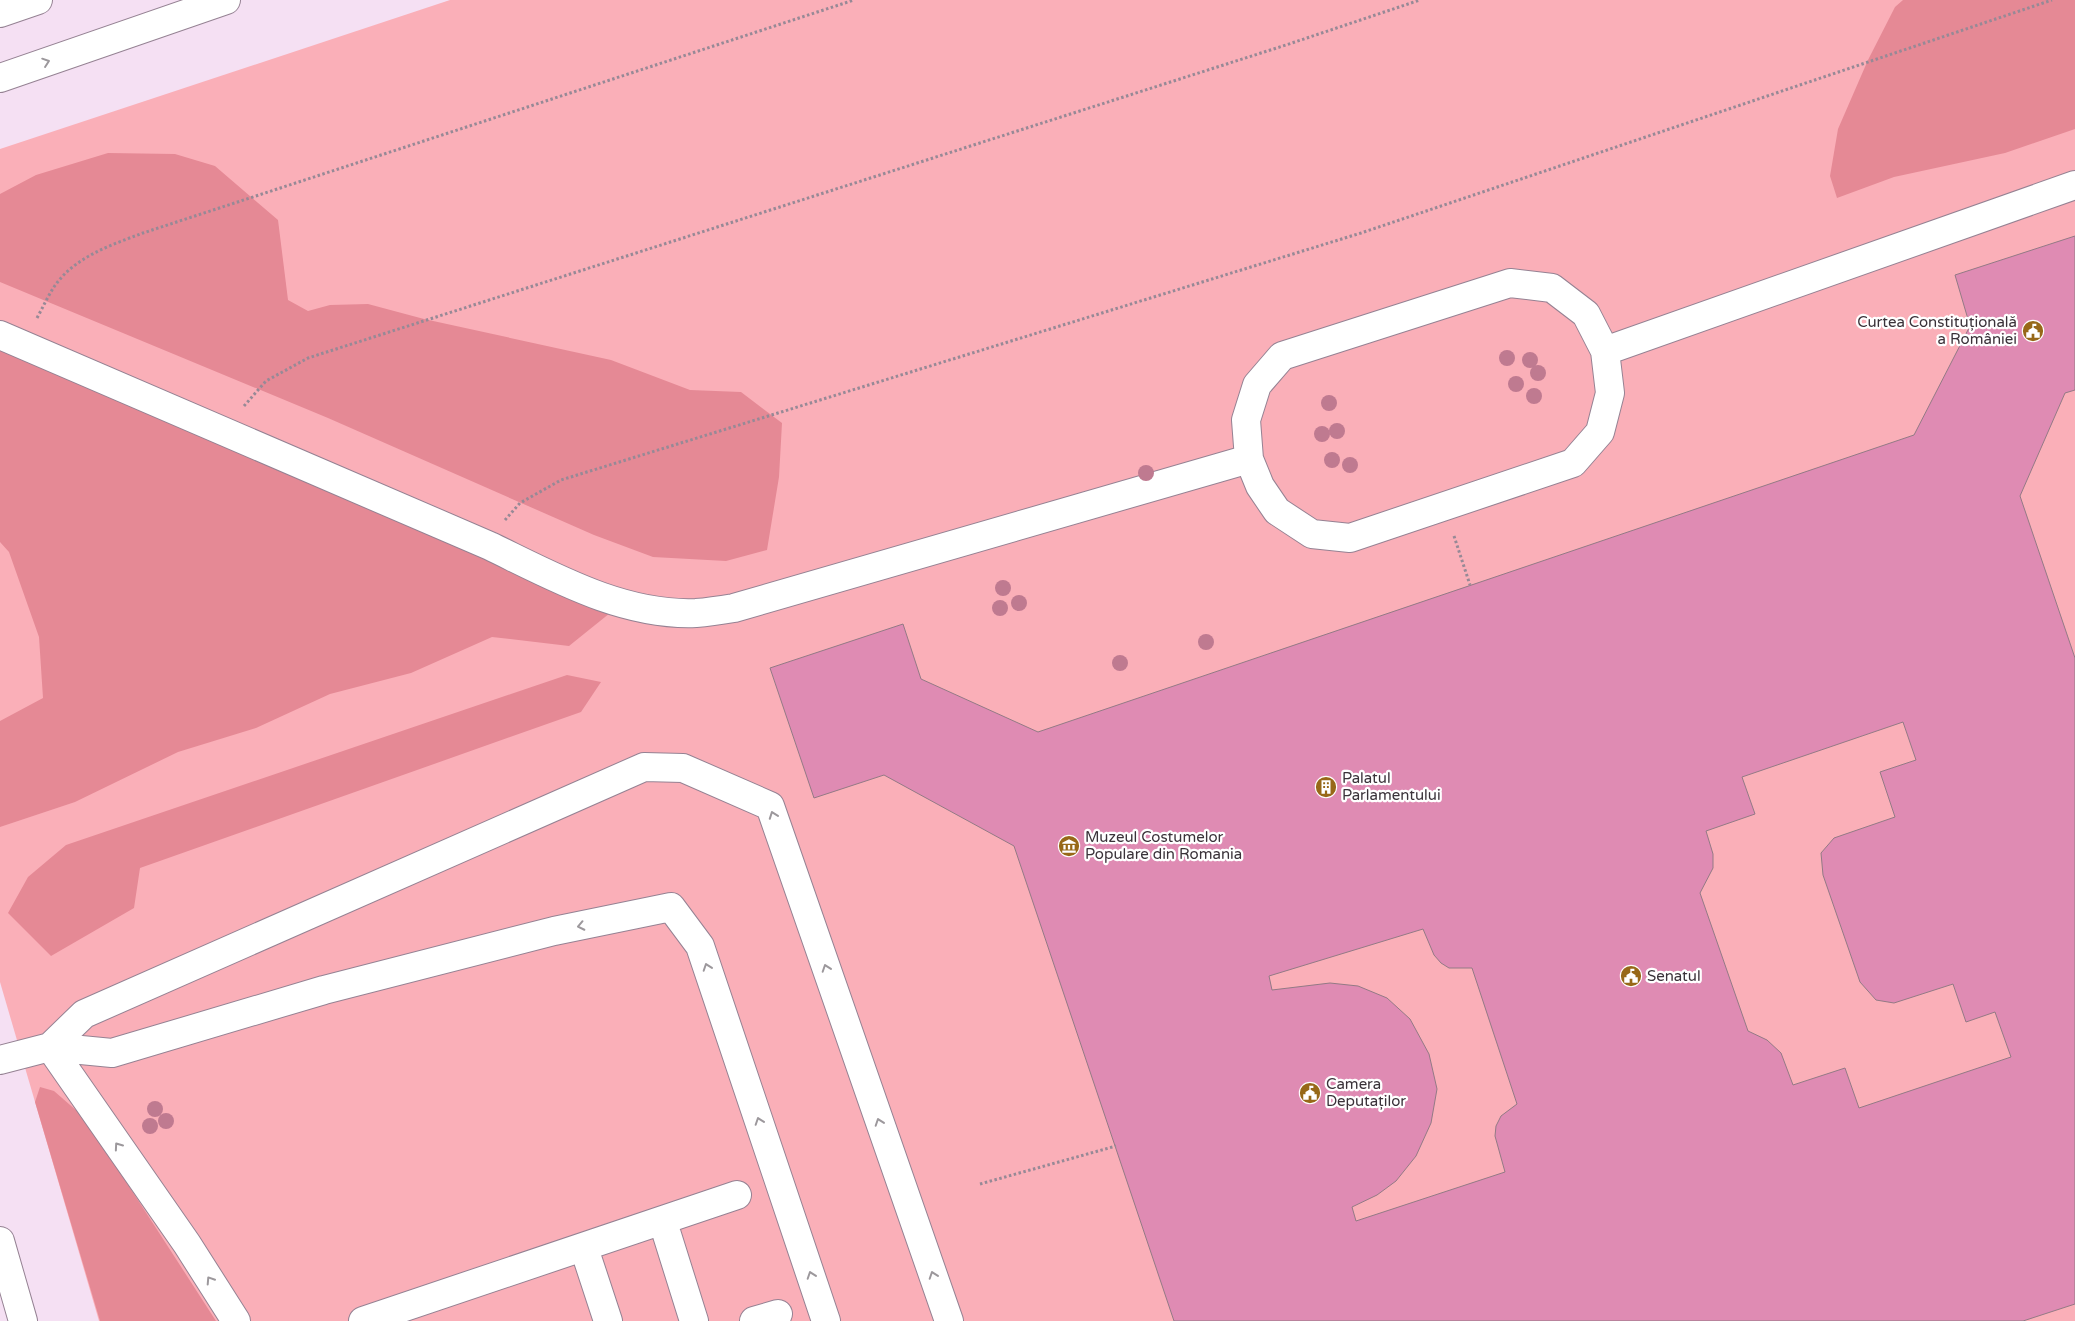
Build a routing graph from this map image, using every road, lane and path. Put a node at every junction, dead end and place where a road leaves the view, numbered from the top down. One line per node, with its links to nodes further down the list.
1 (38, 0): 6 (main road)
2 (226, 0): 7 (main road, one-way to 2)
3 (854, 0): 9 (path)
4 (1420, 0): 11 (path)
5 (2052, 0): 14 (path)
6 (0, 13)
7 (0, 78)
8 (2075, 185): 10 (main road)
9 (11, 340): 11 (main road)
10 (1606, 351): 12 (main road); 13 (main road)
11 (230, 433): 14 (main road)
12 (1249, 460): 13 (main road); 14 (main road)
13 (1445, 507): 15 (path)
14 (490, 546)
15 (1470, 585)
16 (50, 1047): 17 (main road); 25 (main road, one-way to 16); 29 (main road, one-way to 16); 30 (main road, one-way to 16)
17 (0, 1060)
18 (1116, 1146): 19 (path)
19 (980, 1184)
20 (737, 1195): 21 (main road)
21 (663, 1222): 23 (main road); 28 (main road)
22 (0, 1241): 24 (main road)
23 (584, 1248): 26 (main road); 27 (main road)
24 (23, 1321)
25 (236, 1321)
26 (363, 1321)
27 (608, 1321)
28 (694, 1321)
29 (826, 1321)
30 (949, 1321)

